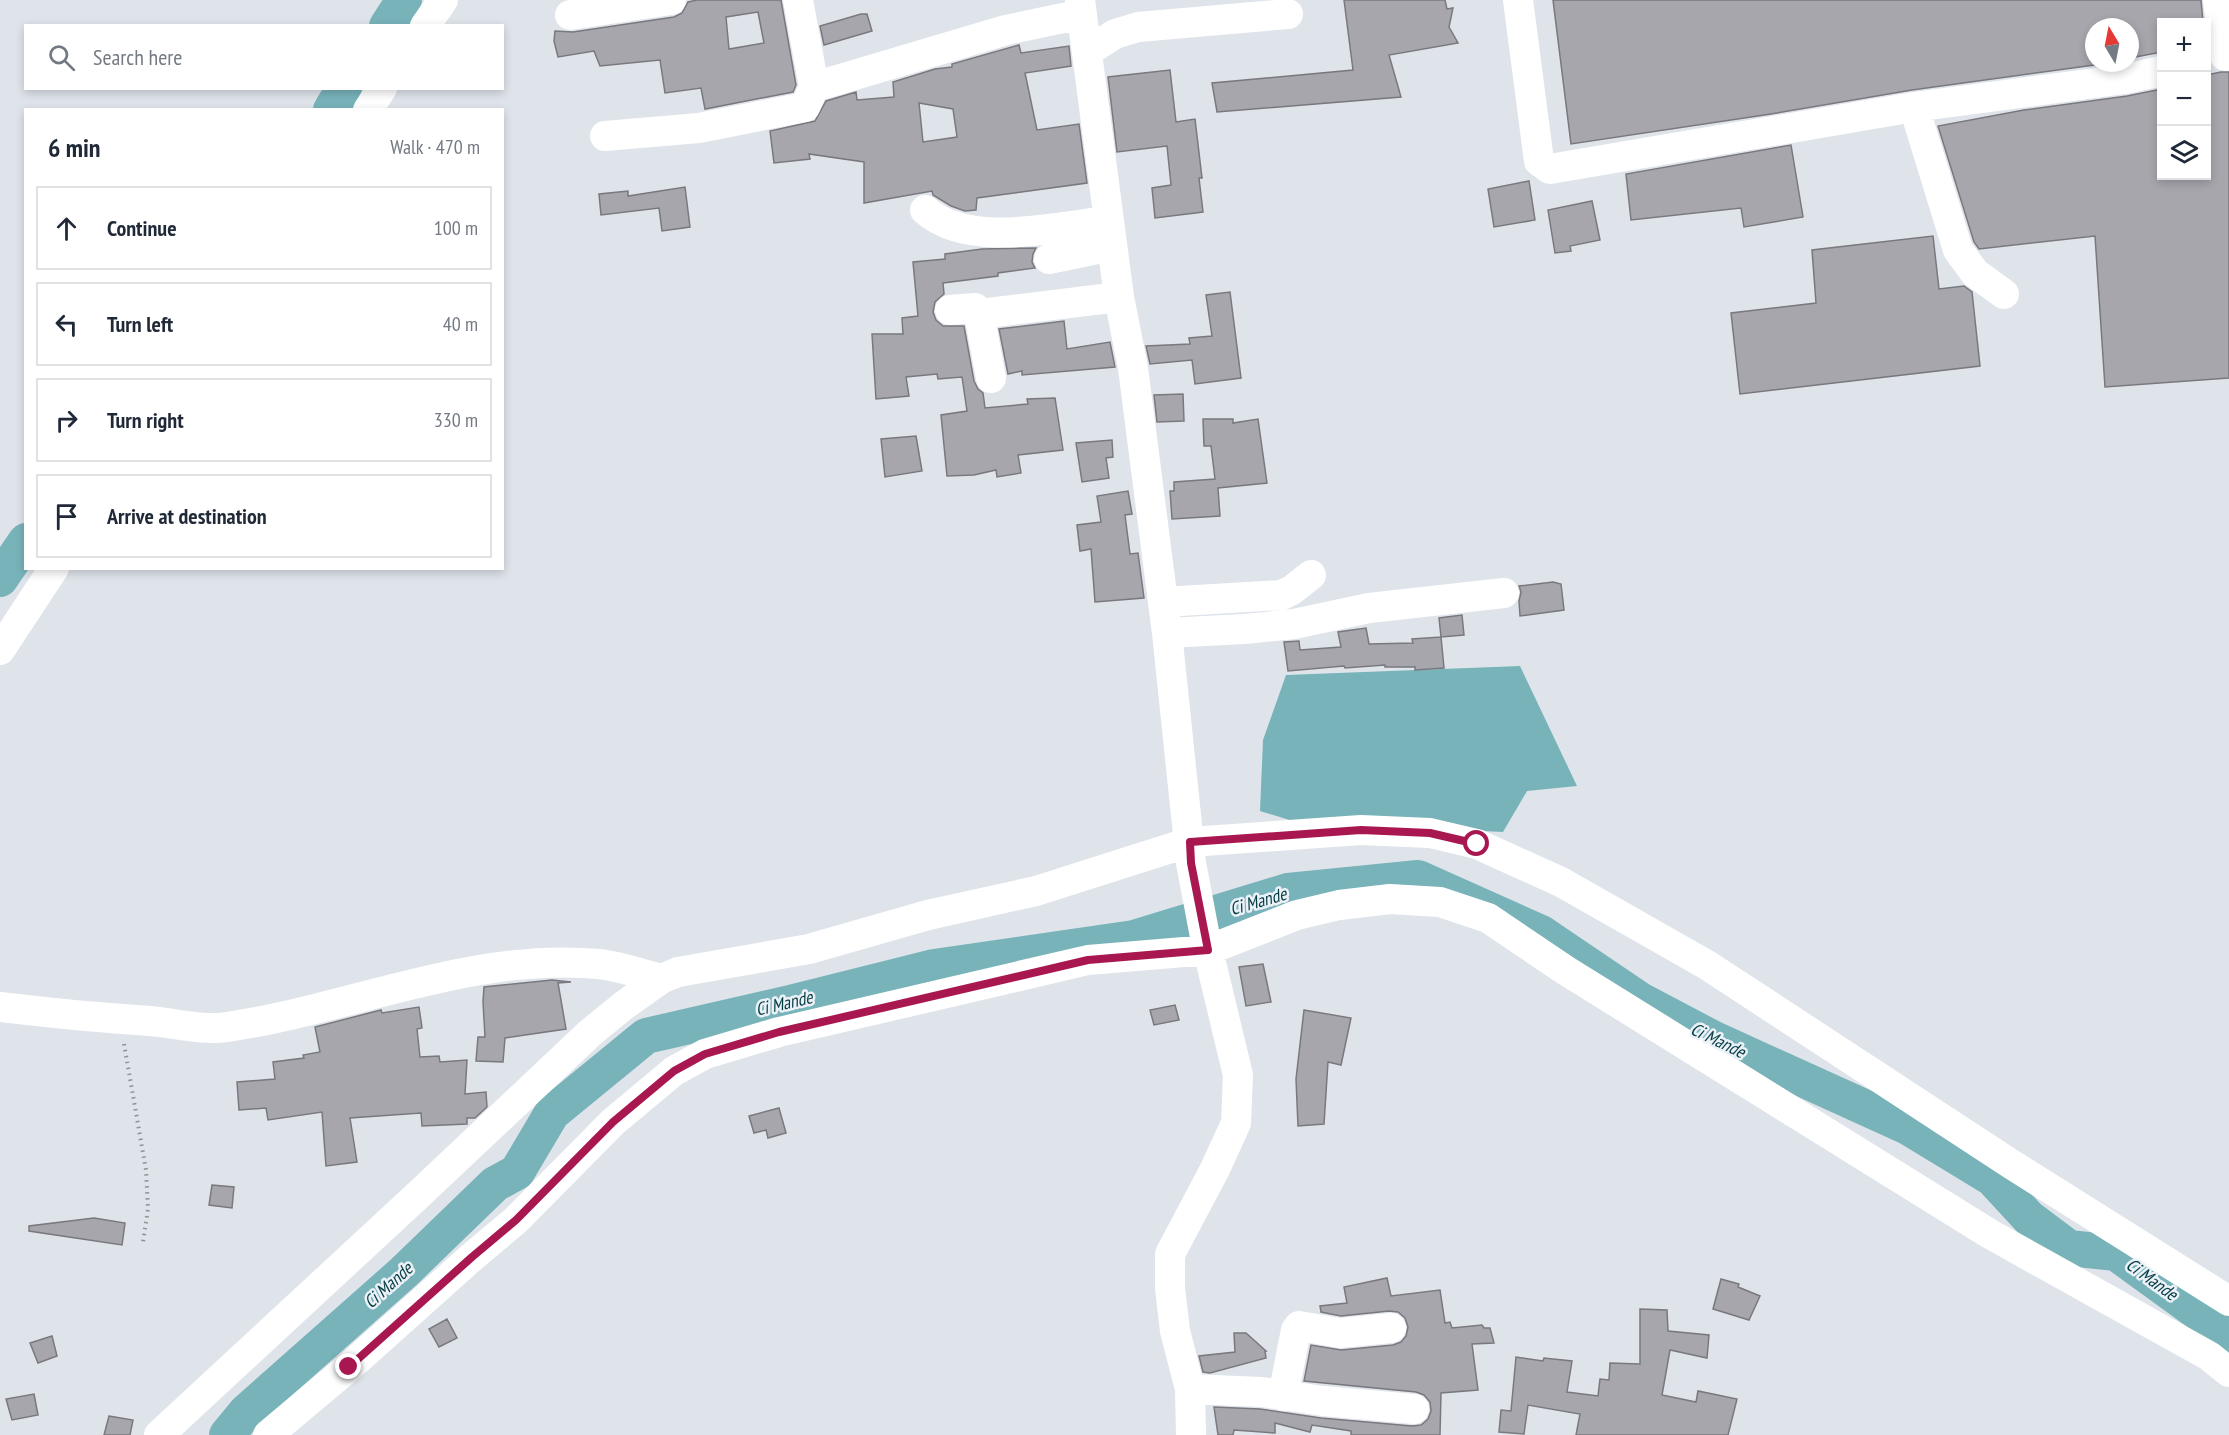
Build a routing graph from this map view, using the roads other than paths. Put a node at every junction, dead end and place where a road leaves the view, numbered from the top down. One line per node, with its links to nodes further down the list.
1 (443, 0): 9 (street)
2 (671, 0): 8 (street)
3 (798, 0): 13 (street)
4 (1518, 0): 15 (street)
5 (2218, 0): 11 (street)
6 (1081, 7): 10 (street); 13 (street)
7 (1288, 14): 10 (street)
8 (570, 15)
9 (426, 24)
10 (1088, 52): 19 (street)
11 (2220, 57)
12 (2157, 71): 15 (street)
13 (814, 87): 17 (street)
14 (381, 90): 16 (street)
15 (1914, 107): 21 (street)
16 (369, 108)
17 (605, 136)
18 (925, 210): 19 (street)
19 (1110, 233): 20 (street); 22 (street)
20 (1049, 259)
21 (2004, 294)
22 (1119, 297): 23 (street); 27 (street)
23 (991, 378)
24 (53, 570): 29 (street)
25 (1311, 575): 27 (street)
26 (1504, 593): 28 (street)
27 (1163, 602): 28 (street)
28 (1167, 633): 30 (street)
29 (0, 650)
30 (1190, 853): 31 (street); 32 (street); 34 (street)
31 (1207, 946): 36 (street); 37 (street); 41 (street)
32 (661, 979): 33 (street); 40 (street)
33 (0, 1007)
34 (2229, 1301)
35 (1391, 1328): 38 (street)
36 (2229, 1372)
37 (1190, 1389): 38 (street); 42 (street)
38 (1283, 1395): 39 (street)
39 (1414, 1409)
40 (159, 1435)
41 (268, 1435)
42 (1191, 1435)

